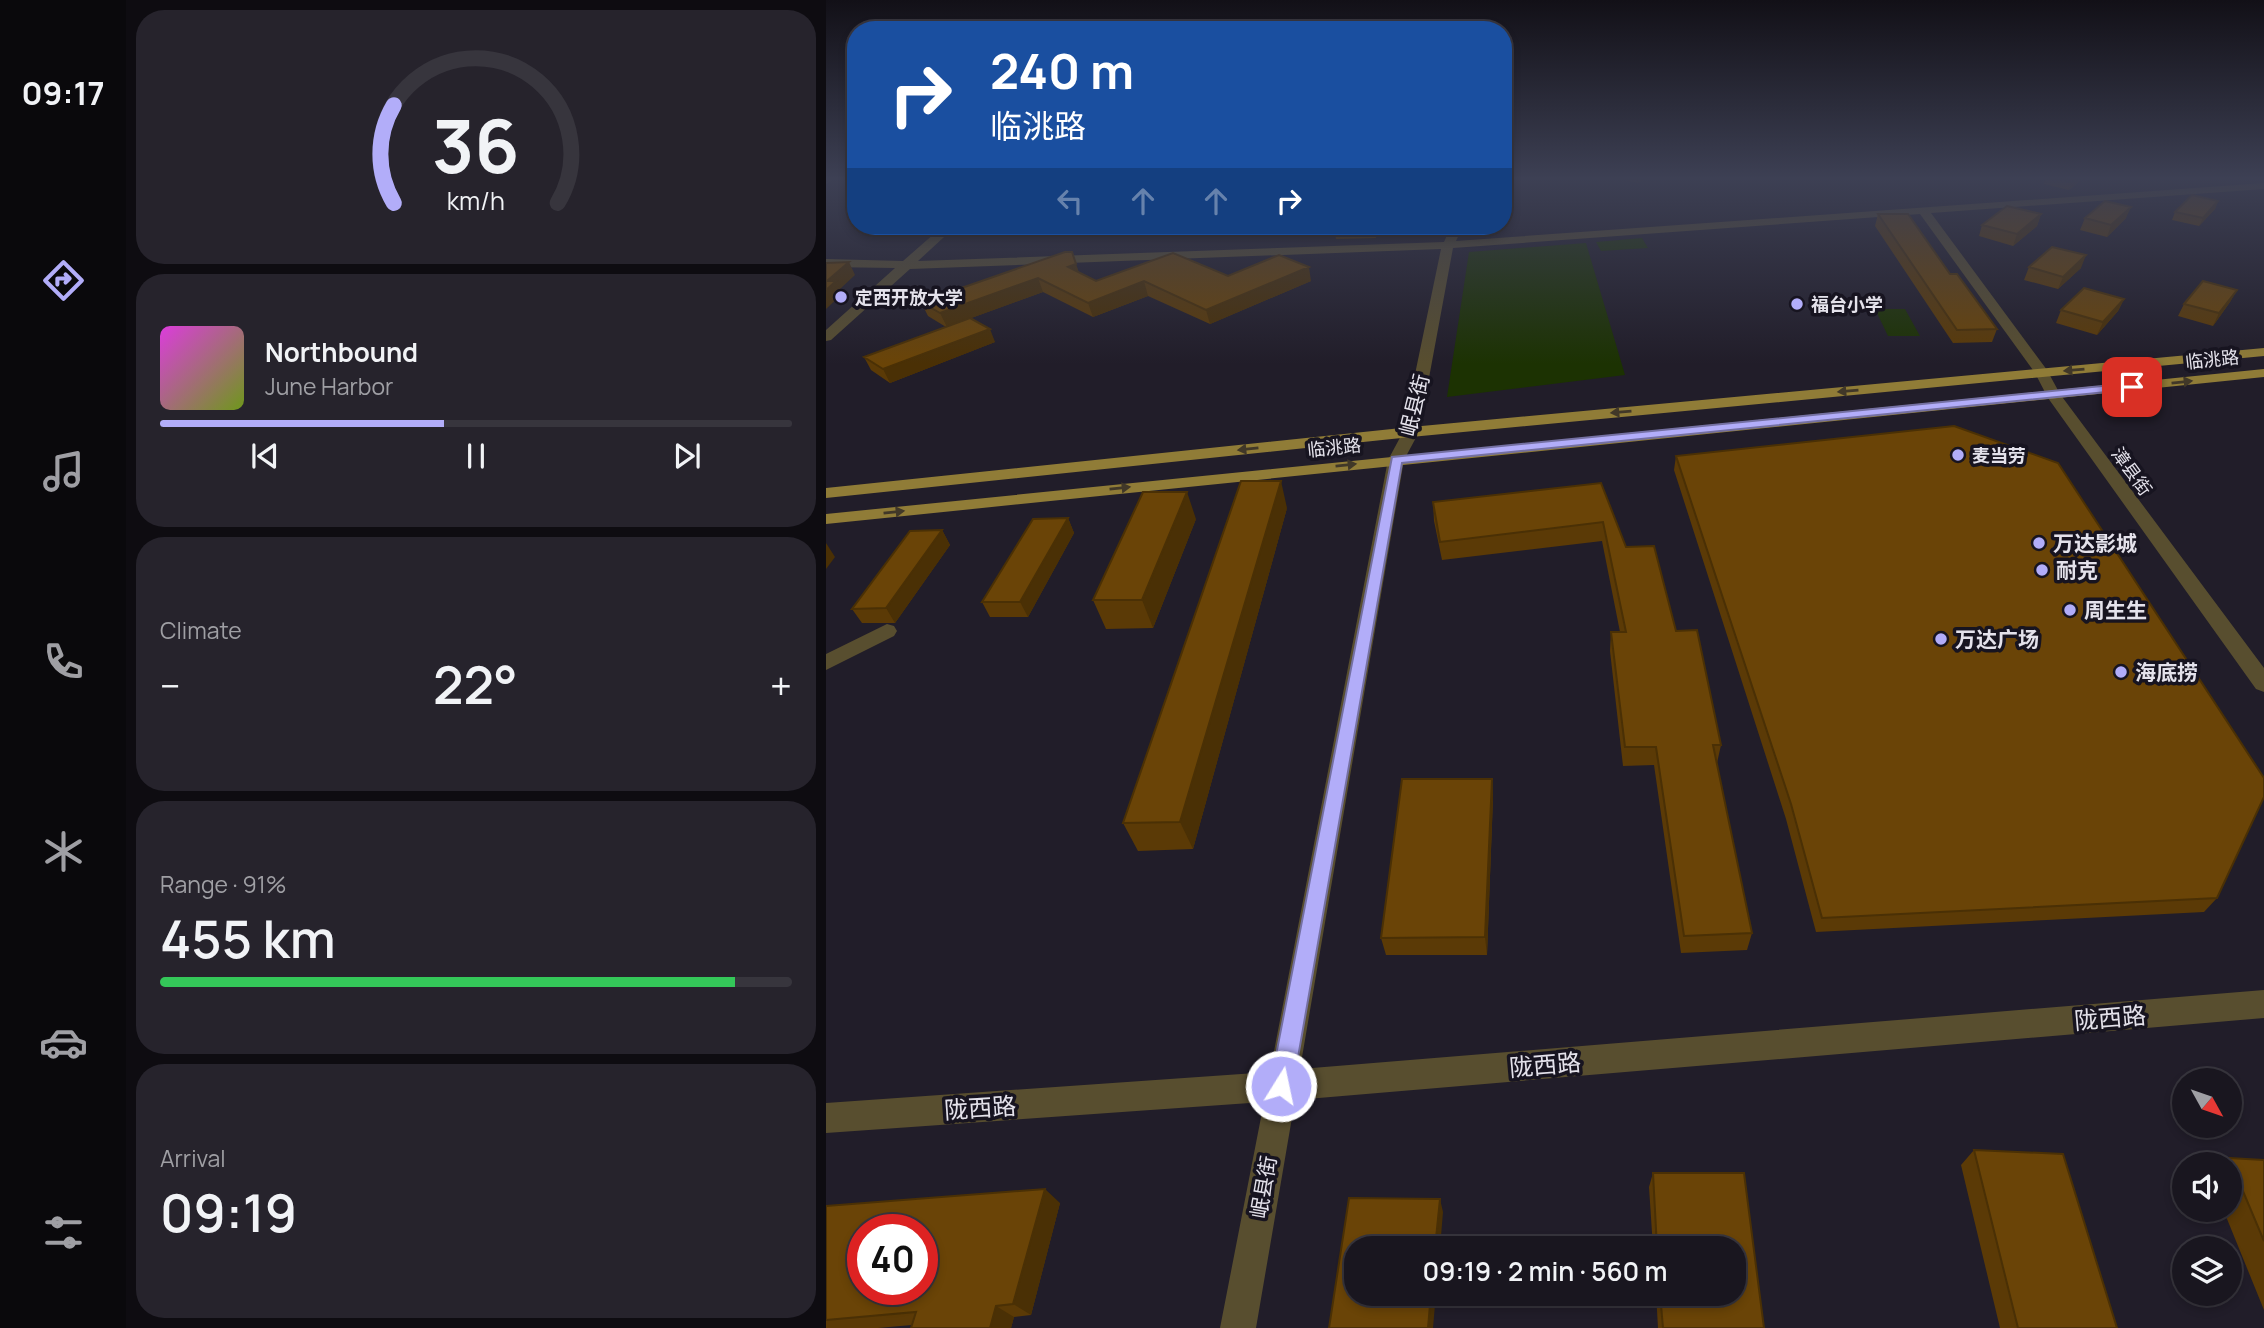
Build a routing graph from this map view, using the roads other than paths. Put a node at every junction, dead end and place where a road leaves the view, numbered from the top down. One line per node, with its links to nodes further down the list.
1 (934, 240): 6 (street)
2 (1362, 240): 6 (street)
3 (1452, 240): 12 (street, 岷县街)
4 (1945, 240): 9 (street, 漳县街)
5 (826, 263): 6 (street)
6 (906, 265): 7 (street)
7 (826, 337)
8 (2264, 352): 9 (main road, 临洮路, one-way to 9)
9 (2042, 373): 11 (street, 漳县街); 12 (main road, 临洮路, one-way to 12)
10 (2264, 373): 11 (main road, 临洮路, one-way to 10)
11 (2053, 395): 13 (main road, 临洮路); 18 (street, 漳县街)
12 (1411, 432): 13 (street, 岷县街); 14 (main road, 临洮路, one-way to 14)
13 (1396, 460): 15 (main road, 临洮路, one-way to 13); 20 (street, 岷县街)
14 (826, 493)
15 (826, 519)
16 (887, 631): 17 (street)
17 (826, 663)
18 (2264, 684)
19 (2264, 1004): 20 (street, 陇西路)
20 (1281, 1086): 21 (street, 陇西路); 22 (street, 岷县街)
21 (826, 1118)
22 (1238, 1328)

